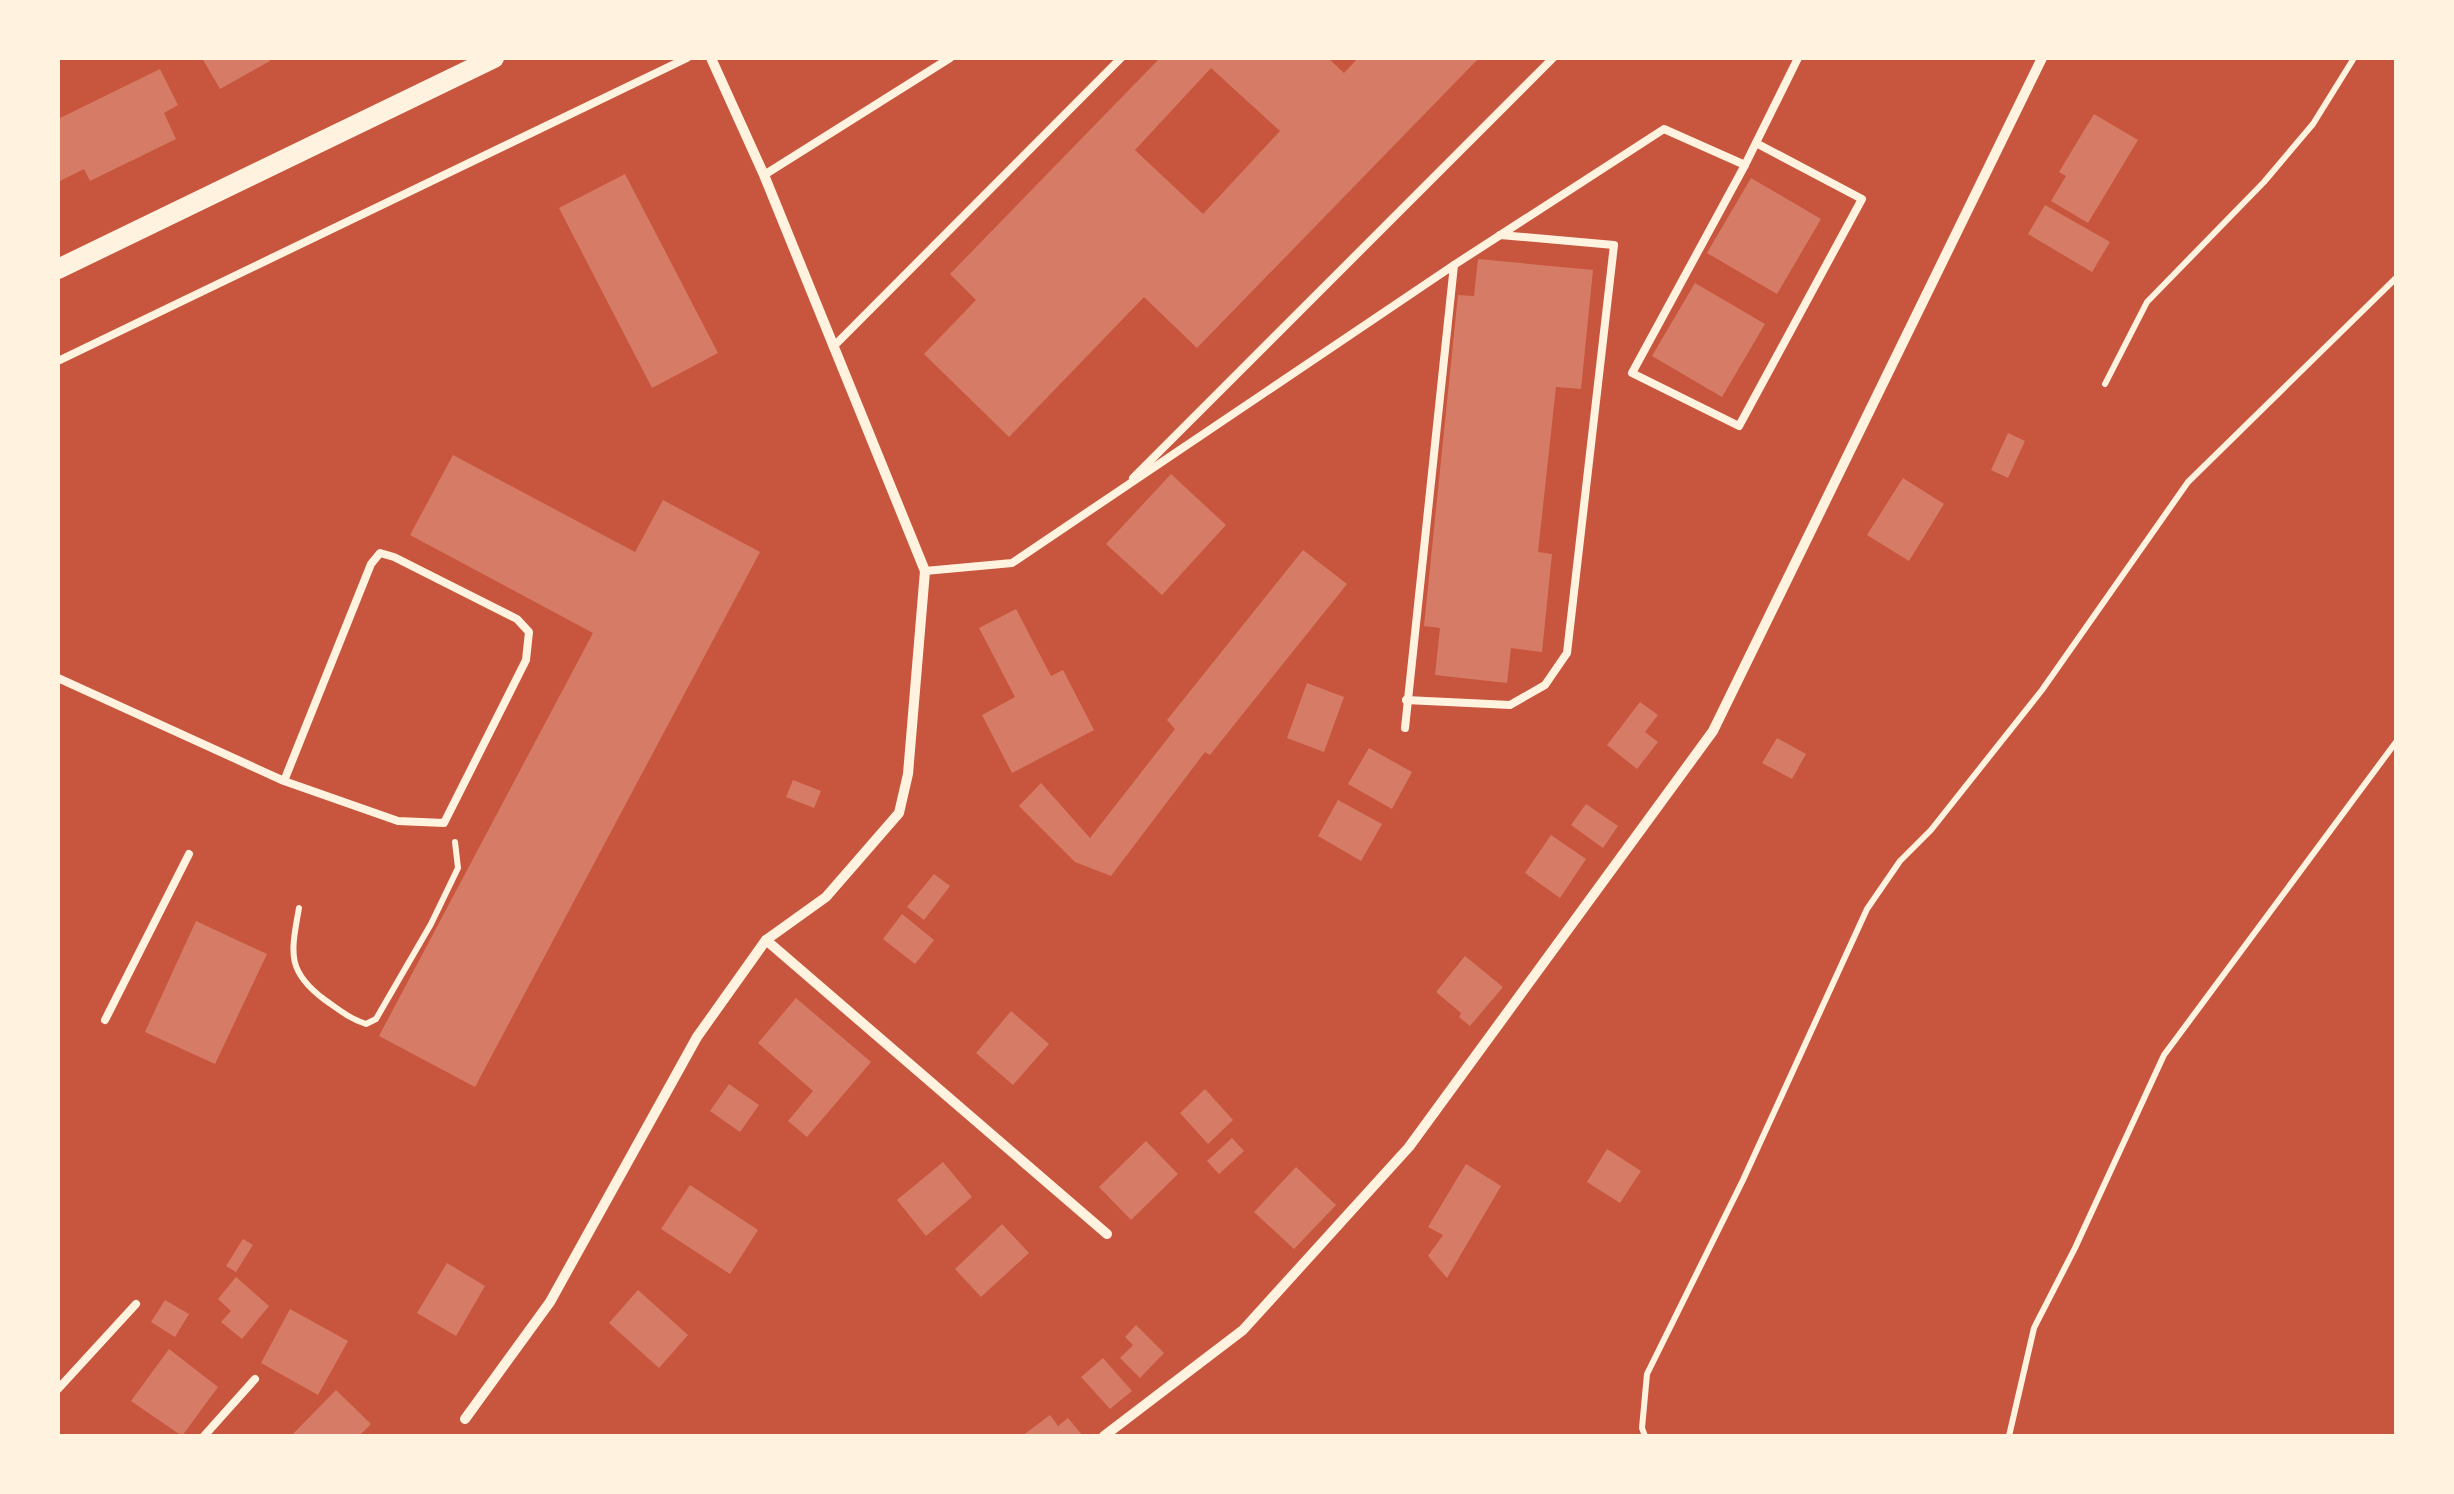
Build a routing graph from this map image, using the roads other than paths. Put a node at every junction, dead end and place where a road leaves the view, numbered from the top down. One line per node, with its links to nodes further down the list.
1 (494, 58): 14 (main road)
2 (687, 58): 16 (lane)
3 (710, 58): 11 (street)
4 (950, 58): 11 (lane)
5 (1120, 58): 15 (lane)
6 (1553, 58): 17 (lane)
7 (1798, 58): 9 (lane)
8 (2042, 58): 32 (street)
9 (1756, 143): 10 (lane); 10 (lane)
10 (1745, 165): 12 (lane)
11 (764, 175): 15 (street)
12 (1500, 235): 13 (lane); 20 (lane)
13 (1454, 266): 17 (lane); 20 (lane)
14 (58, 268)
15 (834, 347): 18 (street)
16 (58, 362)
17 (1119, 492): 18 (lane)
18 (926, 571): 24 (street)
19 (58, 678): 22 (lane)
20 (1406, 700): 21 (lane)
21 (1405, 728)
22 (284, 781): 22 (lane)
23 (190, 854): 25 (lane)
24 (766, 940): 26 (street); 30 (street)
25 (104, 1020)
26 (1107, 1234)
27 (136, 1304): 29 (lane)
28 (255, 1379): 31 (lane)
29 (58, 1390)
30 (465, 1419)
31 (204, 1436)
32 (1104, 1436)

